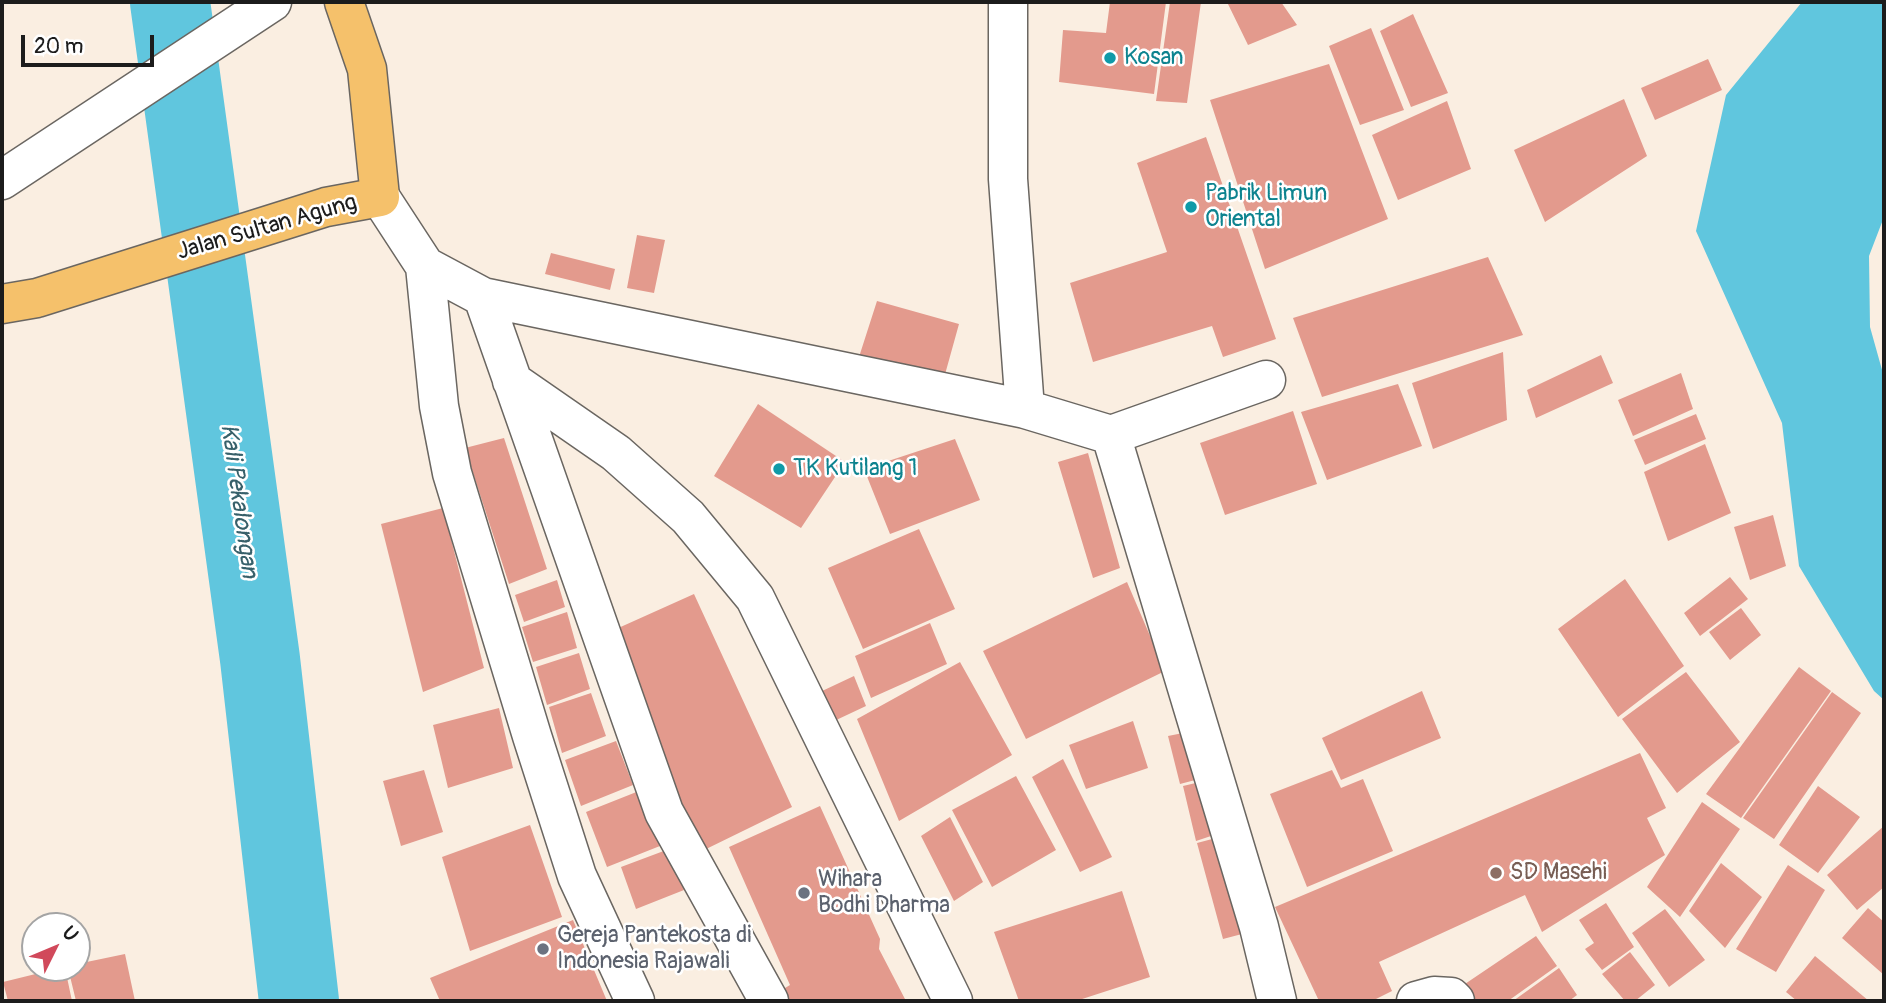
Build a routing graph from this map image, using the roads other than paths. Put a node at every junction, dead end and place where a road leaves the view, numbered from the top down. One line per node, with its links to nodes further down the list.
1 (344, 2): 5 (main road, Jalan Sultan Agung)
2 (1009, 2): 11 (street)
3 (261, 8): 4 (street)
4 (2, 180)
5 (380, 197): 6 (street); 8 (main road, Jalan Sultan Agung)
6 (425, 266): 7 (street); 13 (street)
7 (482, 298): 10 (street); 11 (street)
8 (19, 301)
9 (1266, 380): 12 (street)
10 (512, 381): 14 (street); 15 (street)
11 (1025, 409): 12 (street)
12 (1111, 435): 16 (street)
13 (635, 1001)
14 (769, 1001)
15 (953, 1001)
16 (1277, 1001)
17 (1416, 1001): 18 (street)
18 (1455, 1001)

